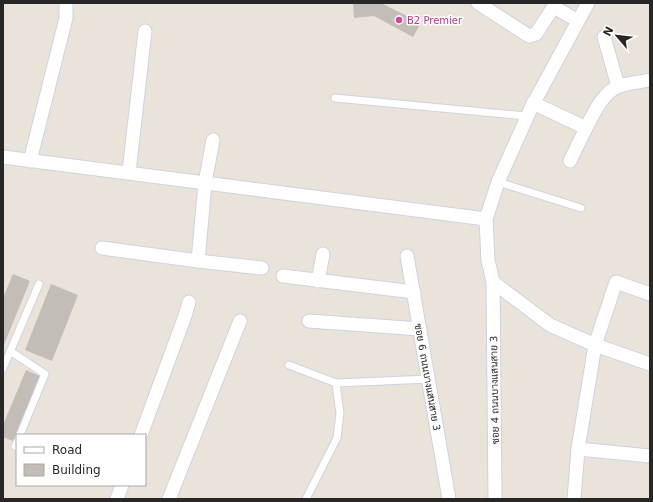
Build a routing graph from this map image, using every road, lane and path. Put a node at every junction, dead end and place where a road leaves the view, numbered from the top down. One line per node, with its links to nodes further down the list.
1 (66, 3): 16 (street)
2 (478, 3): 4 (street)
3 (588, 3): 5 (street)
4 (555, 5): 5 (street)
5 (578, 21): 11 (street)
6 (145, 31): 18 (street)
7 (604, 37): 9 (street)
8 (650, 80): 9 (street)
9 (618, 86): 13 (street)
10 (335, 98): 12 (lane)
11 (533, 103): 12 (street); 13 (street)
12 (527, 116): 19 (street)
13 (586, 128): 17 (street)
14 (213, 140): 20 (street)
15 (3, 157): 16 (street)
16 (30, 161): 18 (street)
17 (570, 161)
18 (129, 172): 20 (street)
19 (498, 182): 21 (lane); 22 (street)
20 (205, 183): 22 (street); 26 (street)
21 (581, 208)
22 (486, 219): 30 (street, ซอย 4 ถนนบางแสนสาย 3)
23 (102, 248): 26 (street)
24 (324, 254): 29 (street)
25 (407, 256): 32 (street, ซอย 6 ถนนบางแสนสาย 3)
26 (198, 262): 27 (street)
27 (262, 268)
28 (283, 276): 29 (street)
29 (318, 281): 32 (street)
30 (493, 282): 38 (street); 54 (street, ซอย 4 ถนนบางแสนสาย 3)
31 (39, 284): 39 (lane)
32 (414, 292): 37 (street, ซอย 6 ถนนบางแสนสาย 3)
33 (650, 294): 38 (street)
34 (189, 302): 46 (street)
35 (240, 321): 51 (street)
36 (309, 321): 37 (street)
37 (420, 329): 43 (street, ซอย 6 ถนนบางแสนสาย 3)
38 (595, 345): 40 (street); 47 (street)
39 (10, 351): 42 (lane); 45 (lane)
40 (650, 364)
41 (289, 365): 44 (lane)
42 (3, 368)
43 (429, 378): 44 (lane); 53 (street, ซอย 6 ถนนบางแสนสาย 3)
44 (336, 382): 52 (lane)
45 (20, 434)
46 (141, 434)
47 (578, 449): 48 (street); 55 (street)
48 (650, 456)
49 (122, 486): 50 (street)
50 (117, 499)
51 (169, 499)
52 (306, 499)
53 (449, 499)
54 (496, 499)
55 (574, 499)

